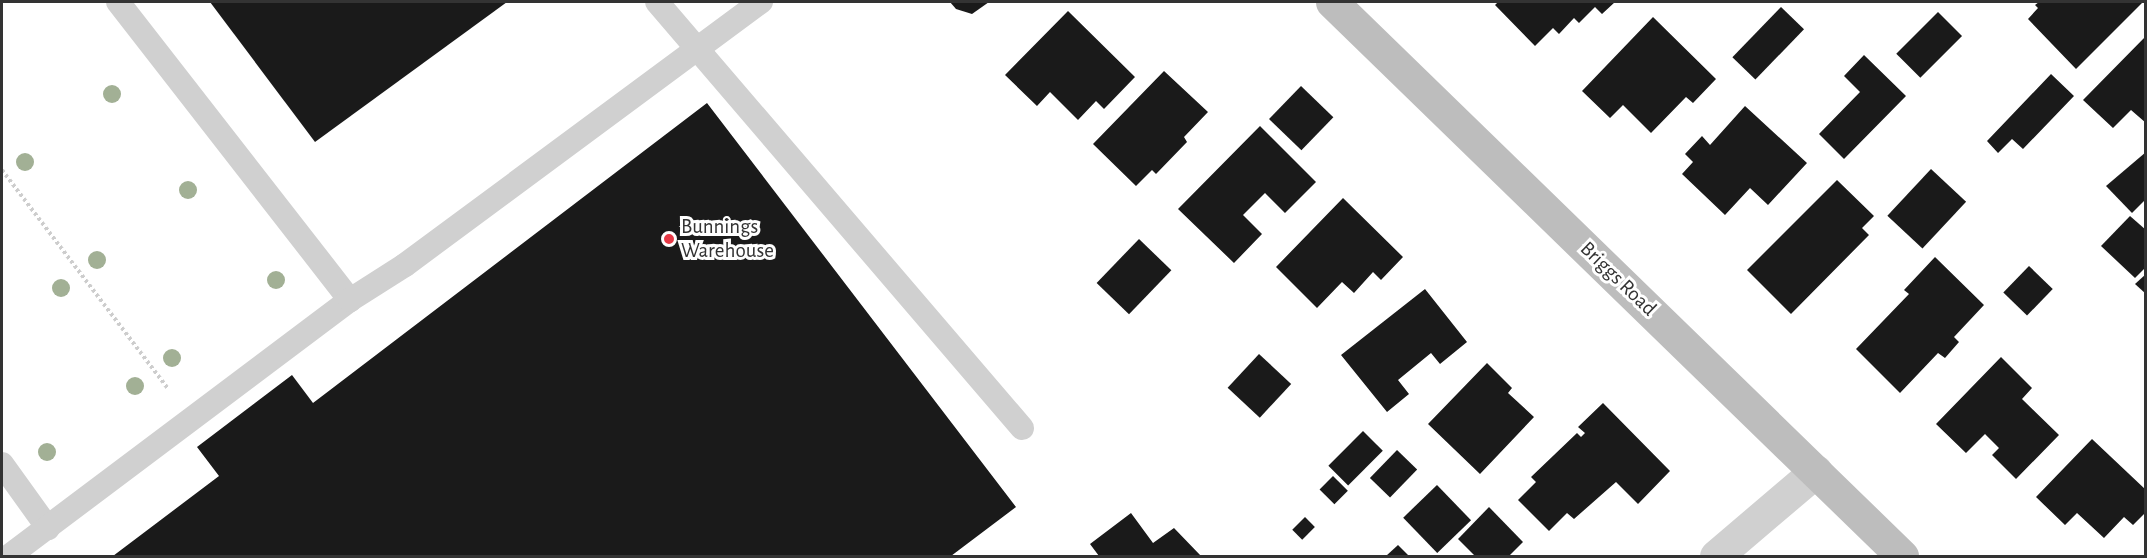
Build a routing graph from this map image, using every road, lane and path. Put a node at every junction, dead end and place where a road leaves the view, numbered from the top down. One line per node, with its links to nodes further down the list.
1 (118, 2): 7 (lane)
2 (657, 2): 5 (lane)
3 (761, 2): 5 (lane)
4 (1332, 2): 11 (main road, Briggs Road)
5 (699, 49): 7 (lane); 9 (lane)
6 (2, 170): 8 (path)
7 (350, 300): 8 (lane)
8 (191, 420): 12 (lane)
9 (1022, 428)
10 (2, 464): 12 (lane)
11 (1816, 471): 14 (street); 15 (main road, Briggs Road)
12 (48, 528): 13 (lane)
13 (9, 556)
14 (1716, 556)
15 (1902, 556)

